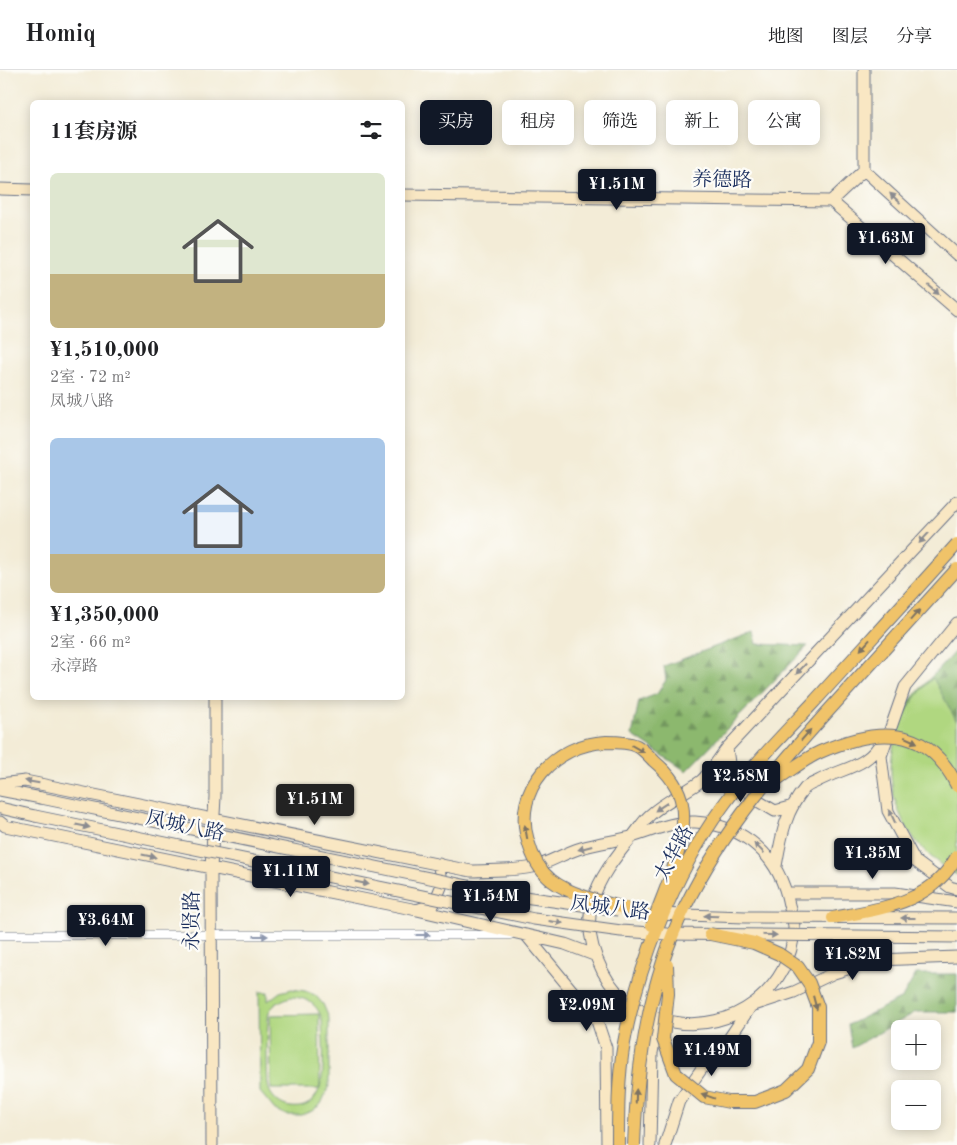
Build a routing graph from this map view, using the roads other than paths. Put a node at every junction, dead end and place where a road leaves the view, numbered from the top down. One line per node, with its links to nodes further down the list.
1 (864, 70): 2 (street)
2 (864, 170): 6 (street); 7 (street, one-way to 2)
3 (0, 189): 4 (street)
4 (30, 190)
5 (405, 195): 6 (street, 养德路)
6 (832, 201): 8 (street, one-way to 8)
7 (957, 255)
8 (957, 310)
9 (957, 502): 15 (street, one-way to 15)
10 (957, 544): 44 (main road, 太华路, one-way to 44, bridge)
11 (957, 569): 19 (main road, 太华路, one-way to 11, bridge)
12 (957, 623): 14 (street)
13 (215, 700): 22 (street, 永贤路)
14 (894, 718): 20 (street); 29 (street, one-way to 14)
15 (727, 748): 20 (street); 24 (street, one-way to 24)
16 (0, 784): 22 (street, 凤城八路, one-way to 16)
17 (957, 786): 19 (main road, one-way to 17, bridge)
18 (0, 790): 33 (street, 凤城八路, bridge)
19 (755, 793): 41 (main road, 太华路, bridge)
20 (793, 806): 27 (street)
21 (0, 808): 36 (street, 凤城八路, one-way to 36, bridge)
22 (213, 819): 26 (street, 凤城八路); 28 (street, 永贤路)
23 (0, 822): 28 (street, 凤城八路, one-way to 28)
24 (632, 837): 26 (street, 凤城八路, one-way to 26); 27 (street, 凤城八路, one-way to 24); 42 (street)
25 (957, 856): 34 (main road, bridge)
26 (439, 864): 32 (street)
27 (776, 866): 30 (street, 凤城八路)
28 (211, 869): 32 (street, 凤城八路); 39 (street, 永贤路)
29 (957, 889)
30 (787, 892): 31 (street); 45 (street, 凤城八路)
31 (957, 902)
32 (417, 910): 38 (street, 凤城八路)
33 (644, 913): 34 (street, 凤城八路, one-way to 33, bridge); 44 (main road, one-way to 44, bridge)
34 (833, 918): 35 (street, 凤城八路, one-way to 34, bridge)
35 (957, 918)
36 (710, 934): 40 (street, 凤城八路, one-way to 40, bridge); 41 (main road, one-way to 41, bridge)
37 (0, 935): 39 (street)
38 (526, 935): 39 (street, one-way to 38); 42 (street, 凤城八路); 48 (street)
39 (212, 936): 47 (street, 永贤路)
40 (957, 938)
41 (666, 954): 50 (main road, 太华路, one-way to 41, bridge)
42 (594, 955): 46 (street)
43 (957, 958): 45 (street)
44 (642, 976): 49 (main road, 太华路, bridge)
45 (751, 1006): 46 (street); 52 (street)
46 (658, 1020): 51 (street)
47 (212, 1145)
48 (607, 1145)
49 (618, 1145)
50 (634, 1145)
51 (650, 1145)
52 (665, 1145)

